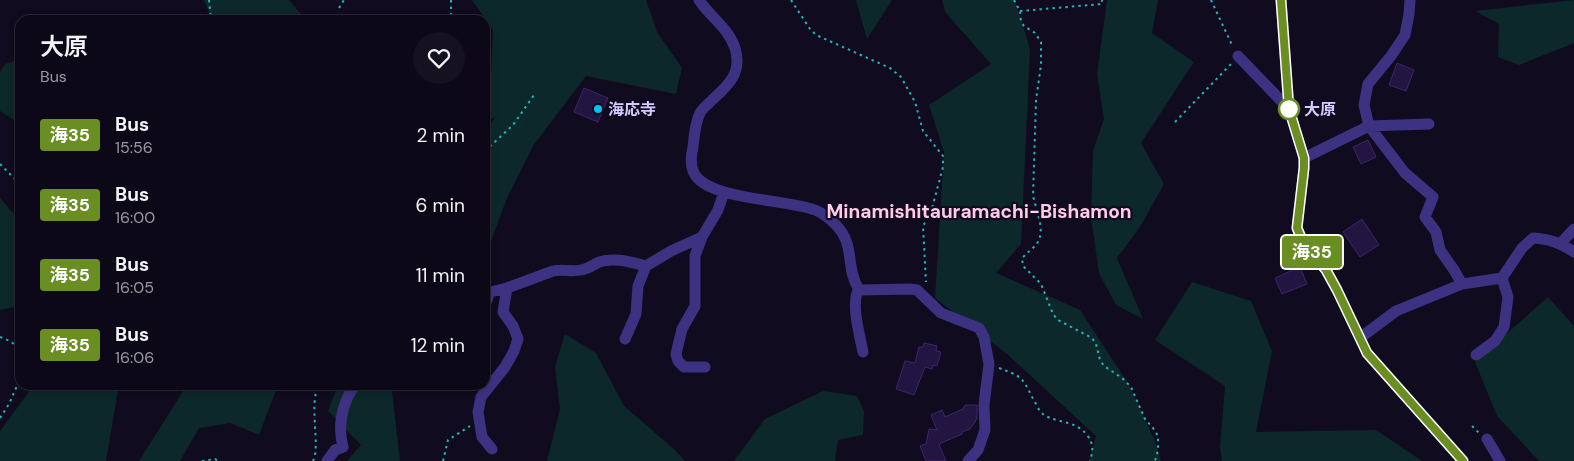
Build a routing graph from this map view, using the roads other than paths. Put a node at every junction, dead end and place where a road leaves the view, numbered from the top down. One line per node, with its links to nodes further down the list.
1 (699, 0): 9 (street)
2 (1281, 0): 5 (street)
3 (1410, 0): 7 (street)
4 (1238, 56): 5 (street)
5 (1289, 109): 8 (street)
6 (1429, 124): 7 (street)
7 (1369, 126): 8 (street); 16 (street)
8 (1304, 158): 20 (street)
9 (724, 192): 11 (street); 18 (street)
10 (1574, 229): 12 (street)
11 (702, 237): 14 (street); 24 (street)
12 (1561, 244): 13 (street); 15 (street)
13 (1574, 252)
14 (646, 266): 17 (street); 21 (street)
15 (1502, 278): 16 (street); 23 (street)
16 (1462, 284): 20 (street)
17 (507, 288): 19 (street); 25 (street)
18 (859, 289): 22 (street); 31 (street)
19 (490, 292)
20 (1360, 338): 32 (street)
21 (625, 339)
22 (863, 352)
23 (1476, 355)
24 (705, 367)
25 (490, 387)
26 (351, 390): 30 (street)
27 (488, 390): 29 (street)
28 (1487, 439): 33 (street)
29 (492, 449)
30 (327, 461)
31 (968, 461)
32 (1463, 461)
33 (1500, 461)

